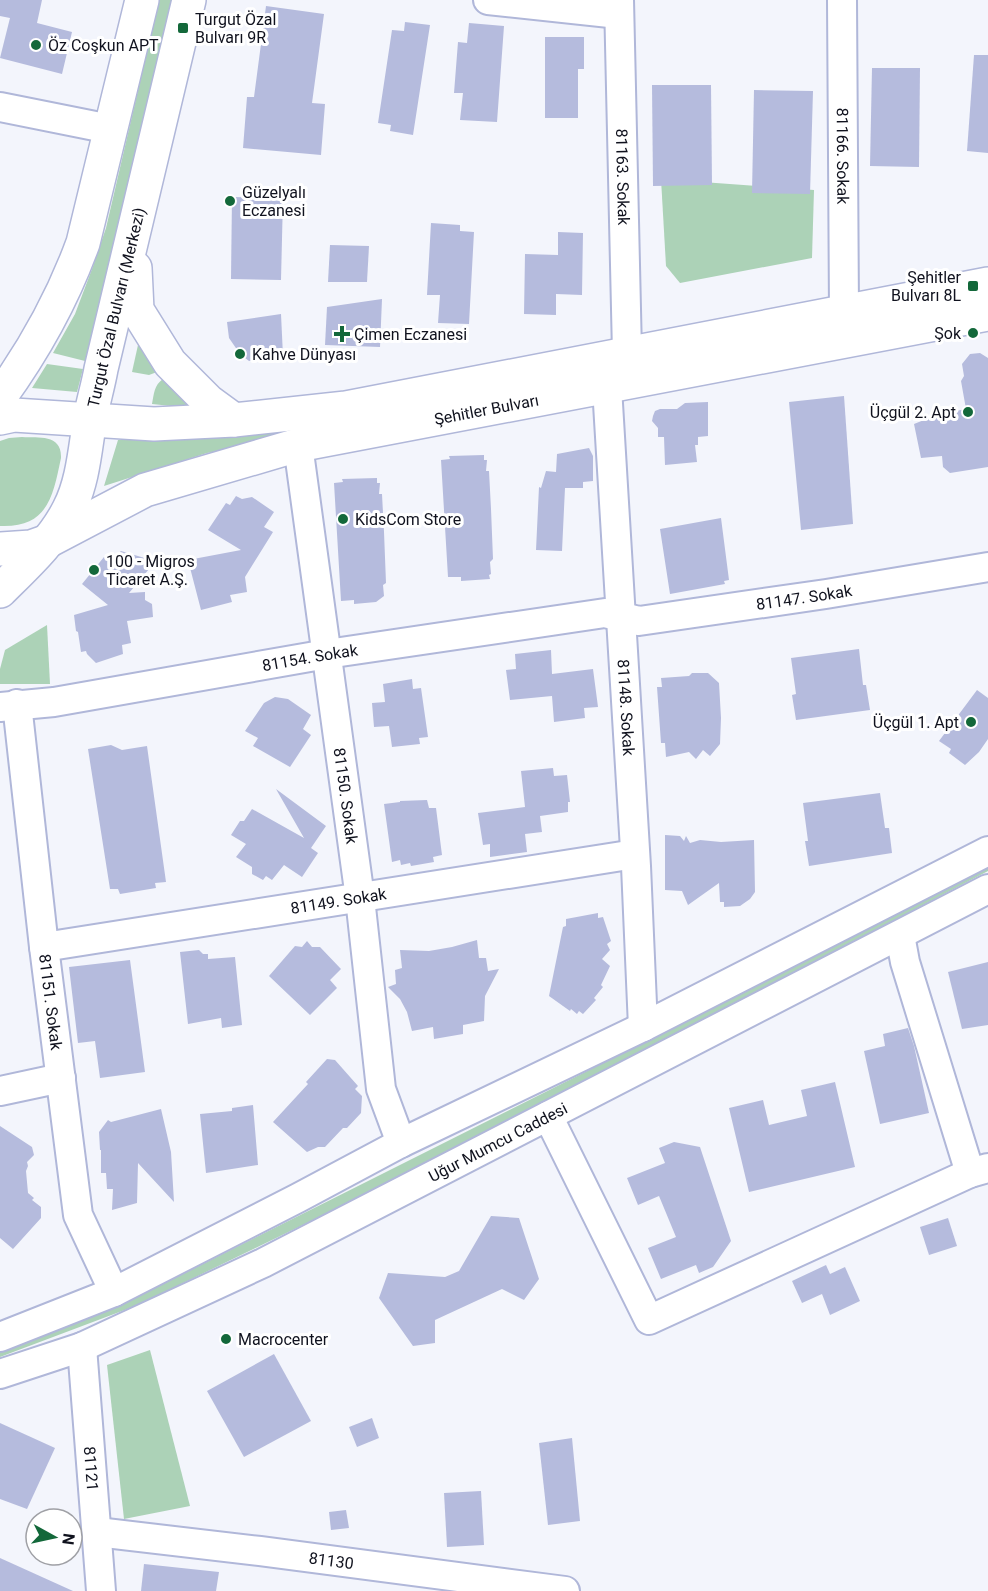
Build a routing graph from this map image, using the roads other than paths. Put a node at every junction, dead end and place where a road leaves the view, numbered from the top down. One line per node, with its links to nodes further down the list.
1 (141, 0): 7 (main road)
2 (189, 0): 8 (main road, Turgut Özal Bulvarı (Merkezi))
3 (488, 0): 5 (street)
4 (842, 0): 10 (street, 81166. Sokak)
5 (619, 7): 12 (street, 81163. Sokak)
6 (0, 107): 7 (street)
7 (110, 129): 14 (main road)
8 (133, 236): 16 (main road, Turgut Özal Bulvarı (Merkezi)); 17 (main road)
9 (988, 284): 10 (main road, Şehitler Bulvarı)
10 (844, 311): 12 (main road, Şehitler Bulvarı)
11 (988, 314): 13 (main road, Şehitler Bulvarı)
12 (627, 353): 17 (main road, Şehitler Bulvarı)
13 (607, 387): 18 (main road, Şehitler Bulvarı); 23 (street, 81148. Sokak)
14 (0, 397)
15 (0, 418): 16 (main road, Şehitler Bulvarı)
16 (90, 419): 17 (main road, Şehitler Bulvarı); 19 (main road, Turgut Özal Bulvarı (Merkezi))
17 (234, 420)
18 (298, 446): 19 (main road, Şehitler Bulvarı); 24 (street, 81150. Sokak)
19 (48, 541): 20 (main road, Şehitler Bulvarı); 22 (main road, Turgut Özal Bulvarı (Merkezi))
20 (0, 549)
21 (988, 567): 23 (street, 81147. Sokak)
22 (0, 591)
23 (620, 618): 24 (street, 81154. Sokak); 27 (street, 81148. Sokak)
24 (327, 654): 25 (street, 81154. Sokak); 29 (street, 81150. Sokak)
25 (9, 706): 31 (street, 81151. Sokak)
26 (988, 851): 32 (street)
27 (635, 854): 29 (street, 81149. Sokak); 32 (street, 81148. Sokak)
28 (988, 889): 30 (street, Uğur Mumcu Caddesi)
29 (360, 898): 31 (street, 81149. Sokak); 36 (street, 81150. Sokak)
30 (900, 935): 35 (street, Uğur Mumcu Caddesi); 37 (street)
31 (44, 947): 33 (street, 81151. Sokak)
32 (643, 1027): 36 (street)
33 (61, 1078): 34 (street); 38 (street, 81151. Sokak)
34 (0, 1091)
35 (548, 1116): 37 (street); 40 (street, Uğur Mumcu Caddesi)
36 (401, 1143): 38 (street)
37 (979, 1170)
38 (114, 1292): 39 (street)
39 (0, 1337)
40 (82, 1347): 41 (street, Uğur Mumcu Caddesi); 42 (street, 81121)
41 (0, 1374)
42 (97, 1532): 43 (street, 81130); 44 (street, 81121)
43 (522, 1588): 45 (street, 81130)
44 (101, 1591)
45 (565, 1591)

